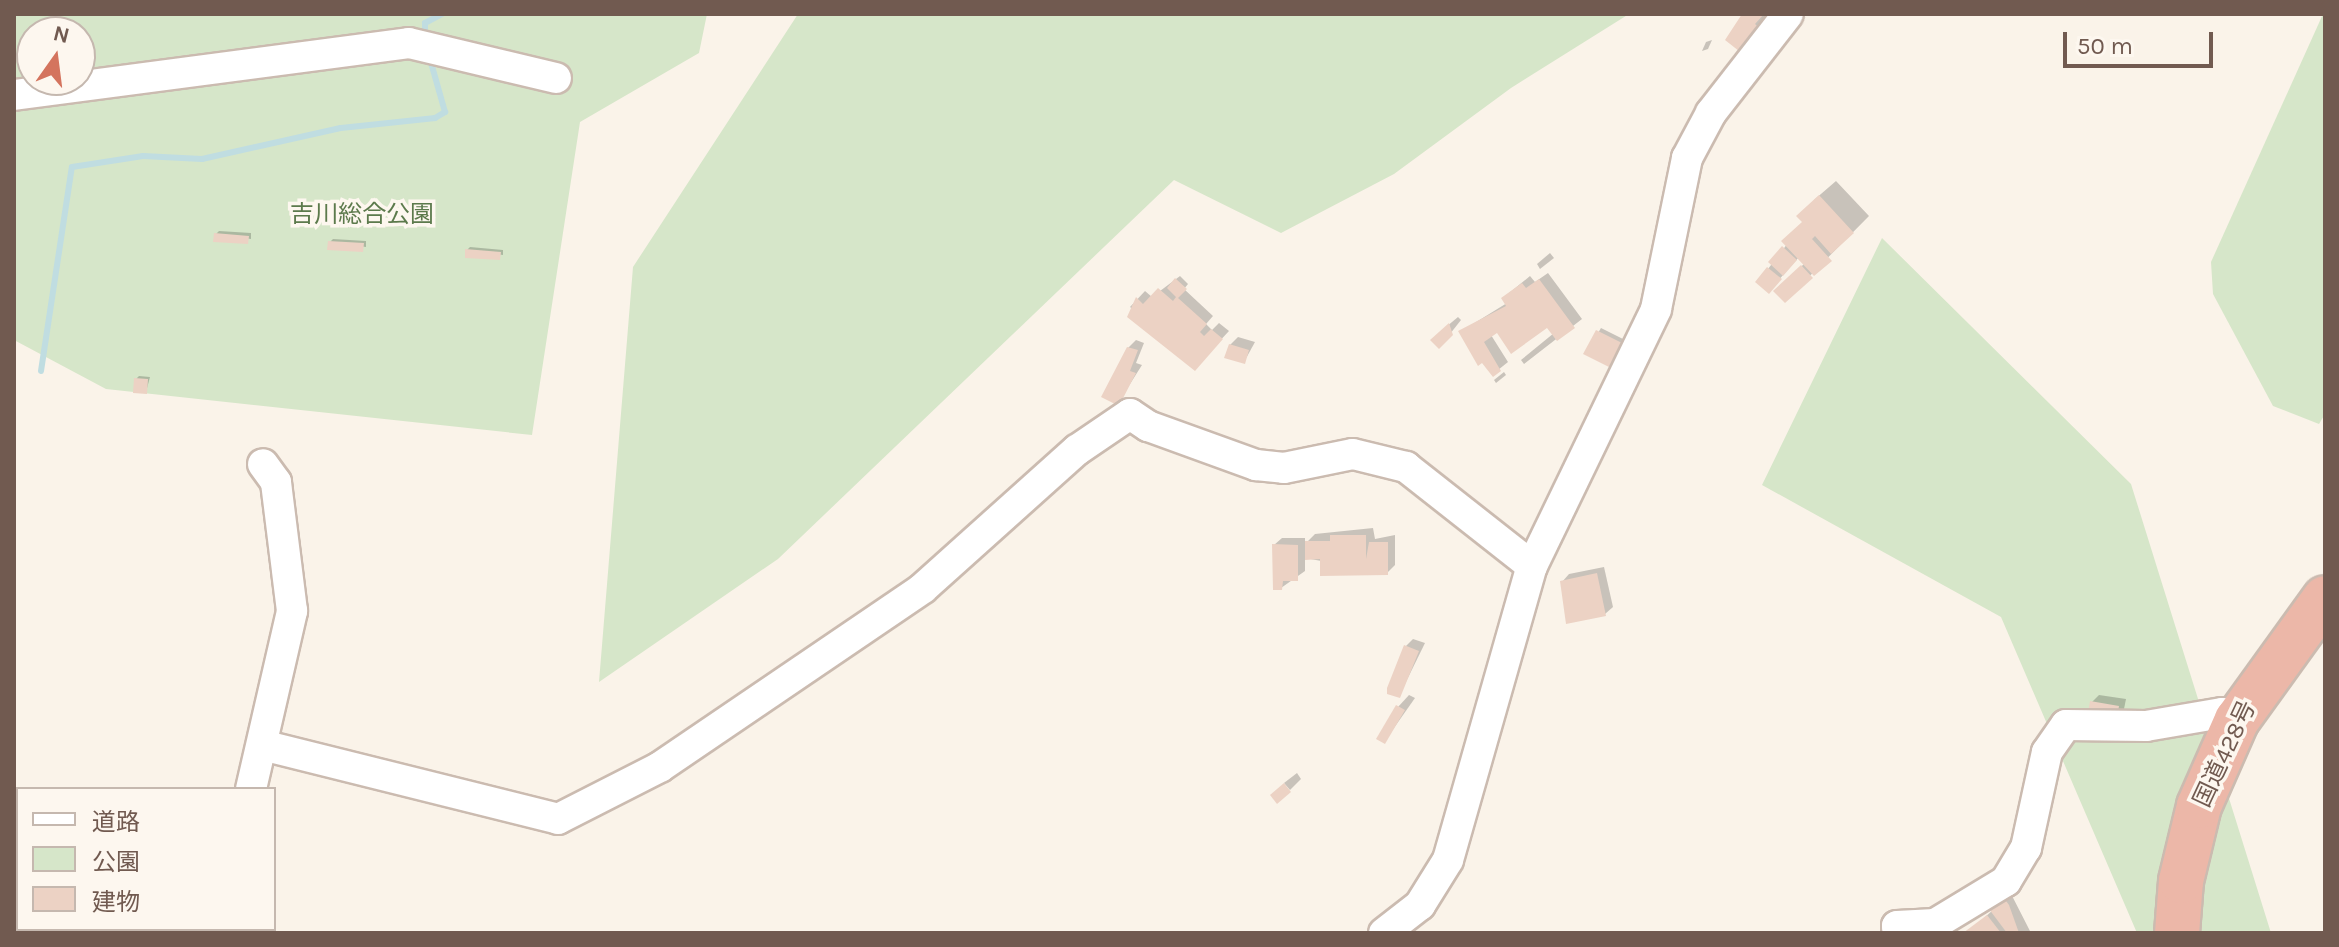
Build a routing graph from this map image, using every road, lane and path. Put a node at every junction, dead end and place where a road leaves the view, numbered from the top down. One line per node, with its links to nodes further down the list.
1 (1788, 14): 5 (street)
2 (556, 78): 3 (street)
3 (14, 95)
4 (263, 464): 8 (street)
5 (1532, 566): 8 (street); 10 (street)
6 (2325, 598): 7 (highway, 国道428号)
7 (2237, 720): 11 (street); 12 (highway, 国道428号)
8 (262, 745): 9 (street)
9 (252, 787)
10 (1384, 933)
11 (1898, 933)
12 (2177, 933)

